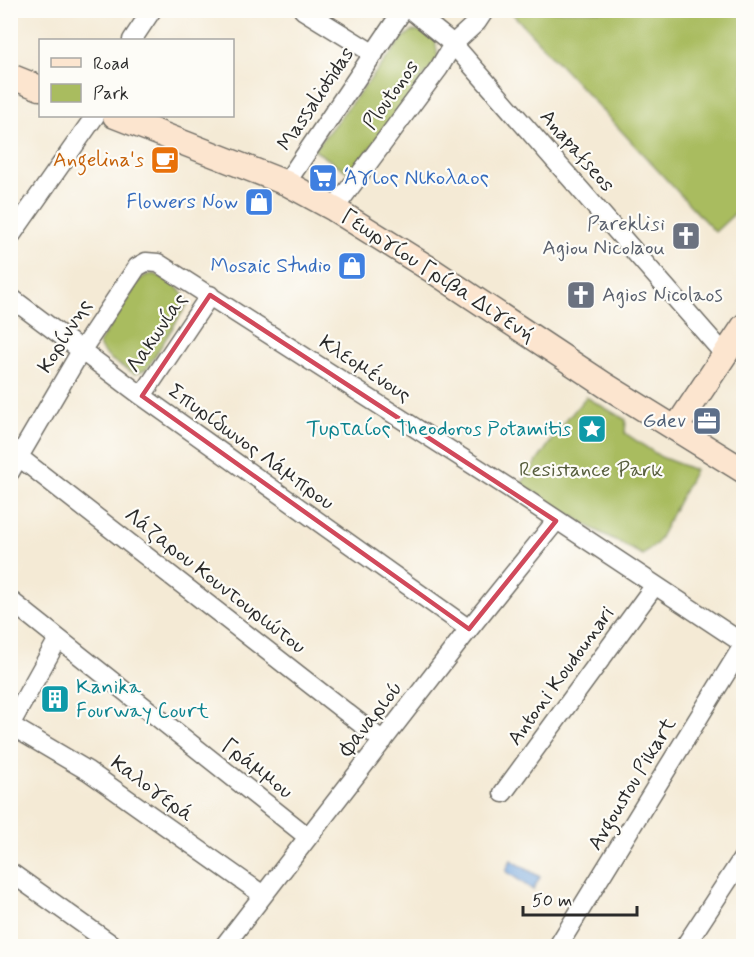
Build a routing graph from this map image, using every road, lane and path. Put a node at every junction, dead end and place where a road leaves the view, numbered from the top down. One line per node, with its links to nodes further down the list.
1 (153, 10): 6 (street)
2 (303, 10): 8 (street)
3 (403, 10): 8 (street, Massaliotidas)
4 (411, 10): 7 (street, Anapafseos)
5 (486, 10): 7 (street, Ploutonos)
6 (133, 39)
7 (453, 44): 14 (street, Ploutonos); 21 (street, Anapafseos)
8 (374, 54): 13 (street, Massaliotidas)
9 (10, 76): 10 (main road)
10 (39, 88)
11 (94, 117): 15 (street)
12 (118, 117): 13 (main road, Γεωργίου Γρίβα Διγενή)
13 (286, 183): 14 (main road, Γεωργίου Γρίβα Διγενή)
14 (334, 209): 23 (main road, Γεωργίου Γρίβα Διγενή)
15 (10, 237)
16 (146, 262): 17 (street, Κλεομένους); 20 (street, Κορίννης)
17 (210, 295): 22 (street, Λακωνίας); 26 (street, Κλεομένους)
18 (10, 297): 20 (street, Σπυρίδωνος Λάμπρου)
19 (744, 326): 21 (main road)
20 (81, 351): 22 (street, Σπυρίδωνος Λάμπρου); 24 (street, Κορίννης)
21 (725, 355): 23 (main road)
22 (142, 396): 29 (street, Σπυρίδωνος Λάμπρου)
23 (676, 428): 25 (main road, Γεωργίου Γρίβα Διγενή)
24 (15, 464): 33 (street, Λάζαρου Κουντουριώτου)
25 (744, 471)
26 (556, 521): 27 (street, Κλεομένους); 29 (street, Φαναριού)
27 (655, 585): 31 (street, Κλεομένους); 34 (street, Antoni Koudounari)
28 (10, 600): 30 (street, Γράμμου)
29 (469, 629): 33 (street, Φαναριού)
30 (58, 639): 32 (street); 35 (street, Γράμμου)
31 (744, 644): 41 (street, Avgoustou Pikart)
32 (10, 725): 38 (street, Καλογερά)
33 (382, 741): 35 (street, Φαναριού)
34 (503, 793)
35 (308, 837): 38 (street, Φαναριού)
36 (744, 856): 42 (street)
37 (10, 872): 39 (street)
38 (263, 896): 40 (street, Φαναριού)
39 (114, 946)
40 (224, 946)
41 (558, 946)
42 (685, 946)

